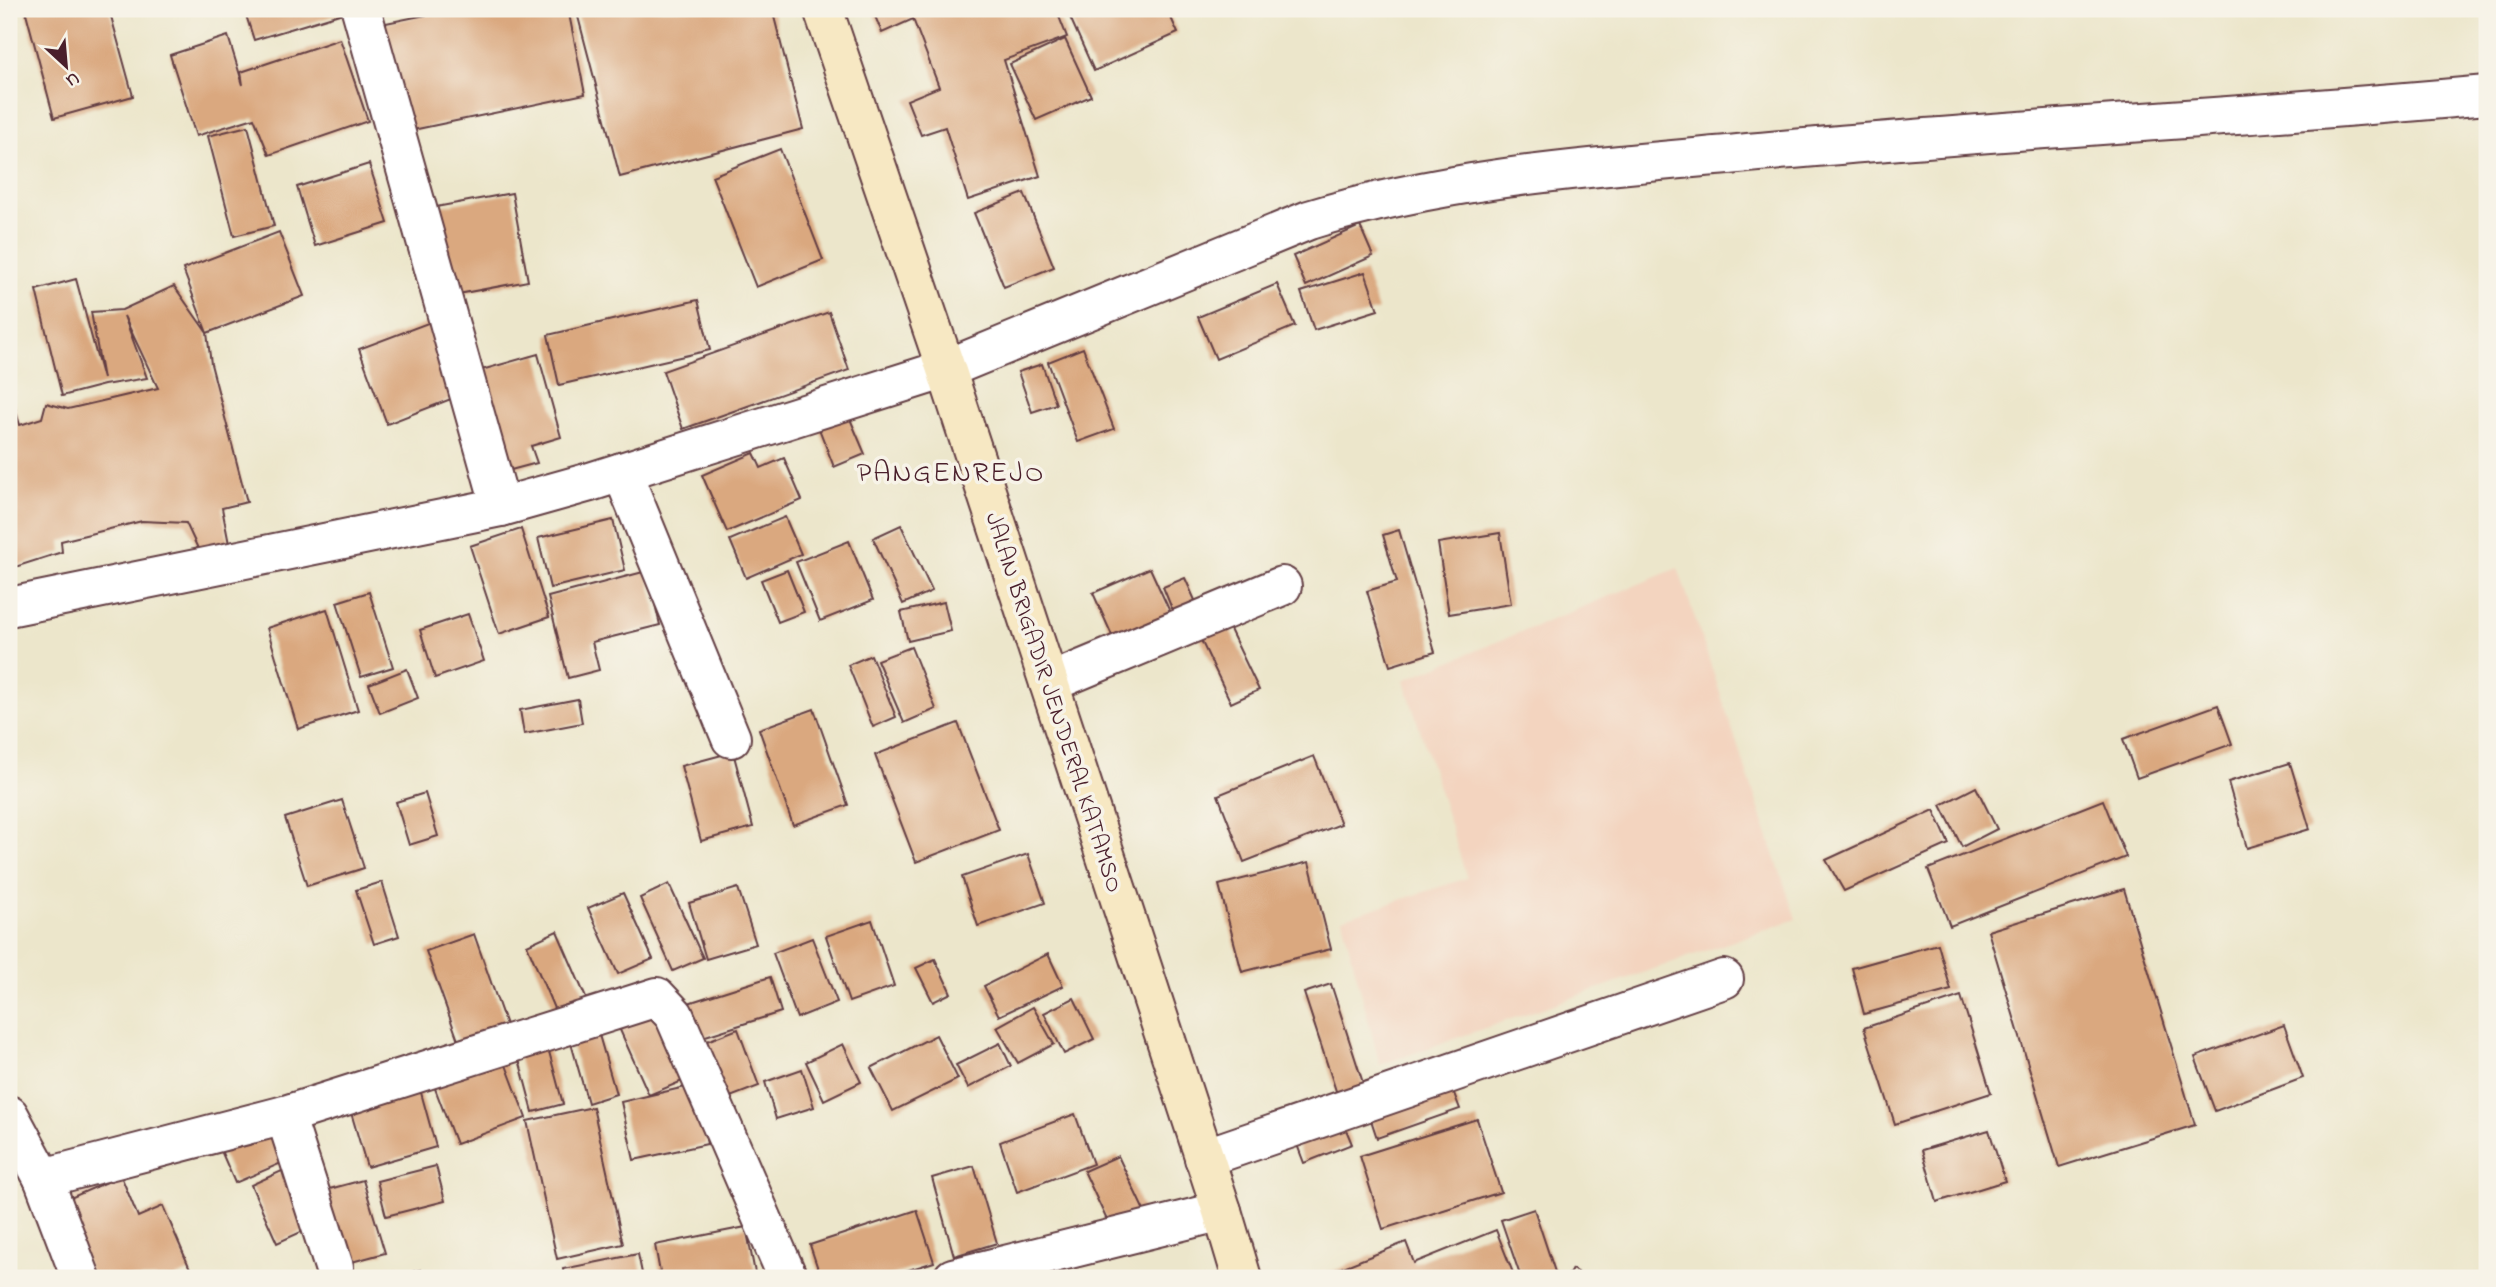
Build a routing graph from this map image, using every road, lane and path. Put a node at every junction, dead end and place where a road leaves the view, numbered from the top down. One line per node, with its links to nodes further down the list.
1 (361, 9): 6 (street)
2 (823, 9): 4 (main road, JALAN BRIGADIR JENDERAL KATAMSO)
3 (2487, 96): 4 (street)
4 (946, 369): 5 (street); 9 (main road, JALAN BRIGADIR JENDERAL KATAMSO)
5 (622, 472): 6 (street); 10 (street)
6 (501, 507): 8 (street)
7 (1282, 586): 9 (street)
8 (9, 607)
9 (1049, 683): 14 (main road, JALAN BRIGADIR JENDERAL KATAMSO)
10 (732, 738)
11 (1724, 979): 14 (street)
12 (9, 1115): 15 (street)
13 (285, 1115): 15 (street); 17 (street); 19 (street)
14 (1204, 1158): 16 (main road, JALAN BRIGADIR JENDERAL KATAMSO)
15 (43, 1178): 18 (street)
16 (1222, 1211): 20 (street); 21 (main road, JALAN BRIGADIR JENDERAL KATAMSO)
17 (334, 1266)
18 (81, 1278)
19 (788, 1278)
20 (953, 1278)
21 (1242, 1278)

